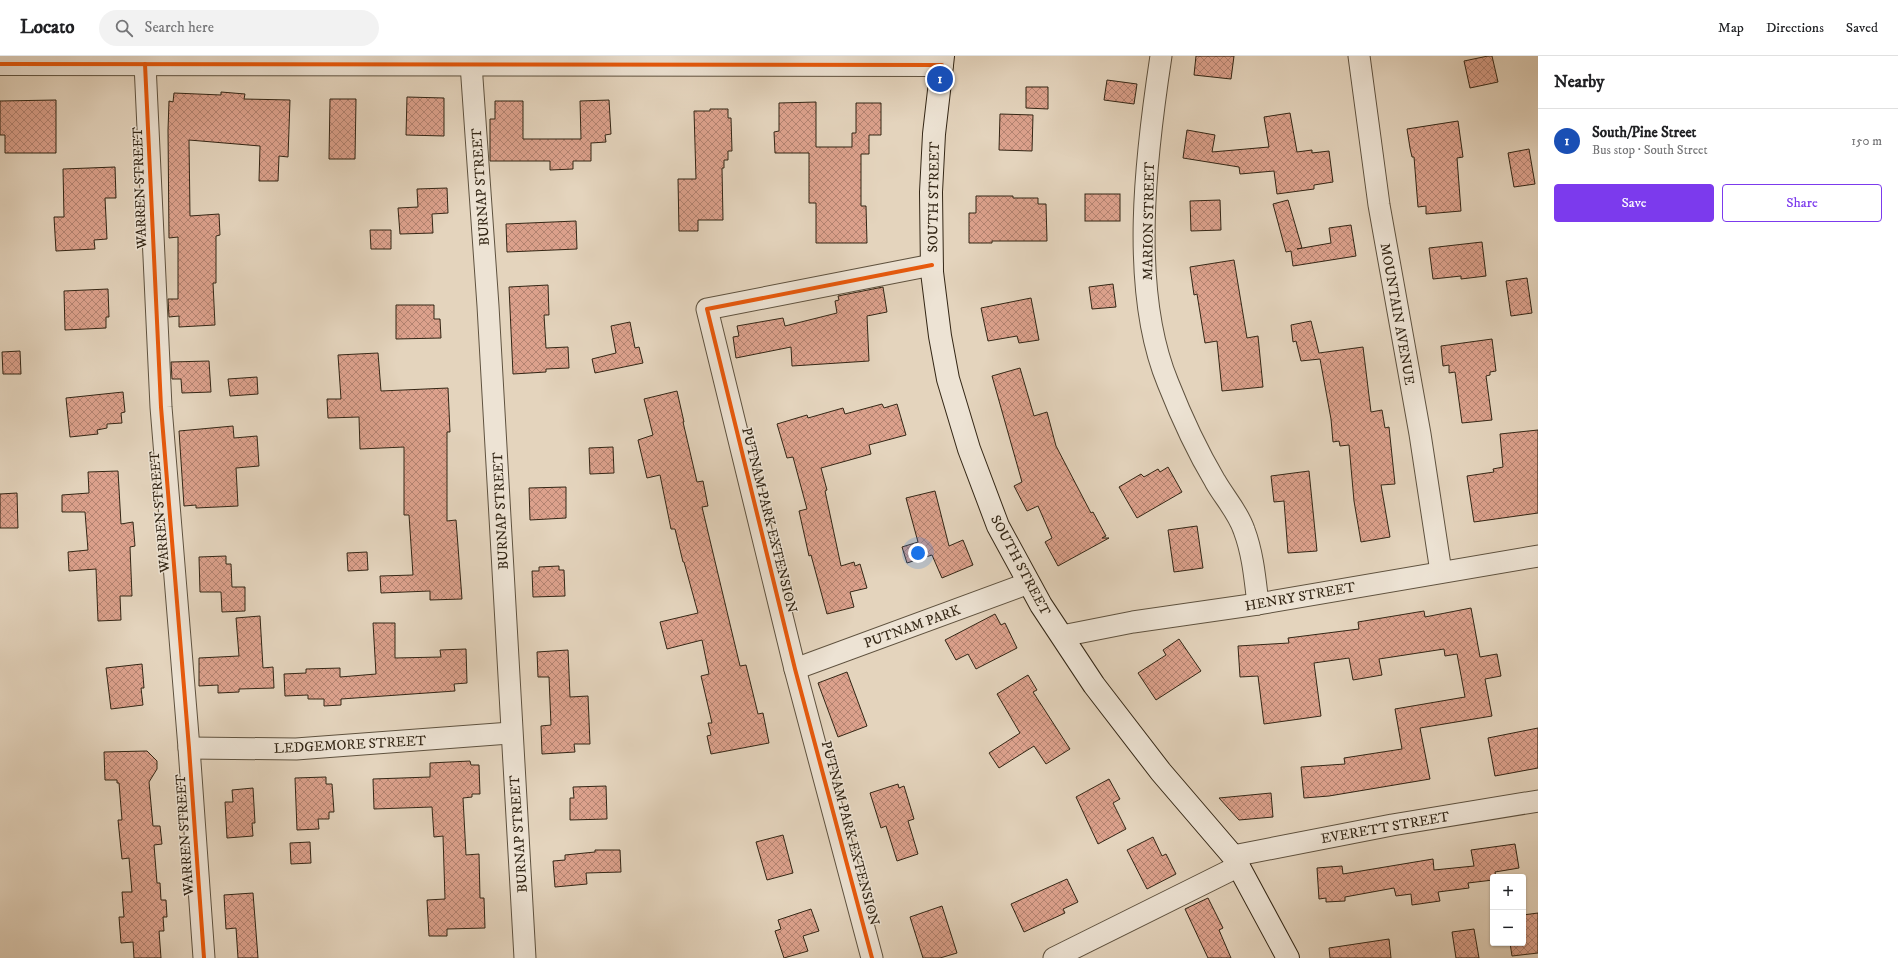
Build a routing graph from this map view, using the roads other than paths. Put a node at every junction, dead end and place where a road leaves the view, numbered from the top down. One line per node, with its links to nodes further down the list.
1 (1161, 56): 12 (street, MARION STREET)
2 (1359, 56): 10 (street, MOUNTAIN AVENUE)
3 (580, 60): 4 (main road); 7 (main road)
4 (943, 60): 8 (main road, SOUTH STREET)
5 (0, 64): 6 (main road)
6 (145, 64): 7 (main road); 16 (street, WARREN STREET)
7 (471, 64): 15 (street, BURNAP STREET)
8 (932, 265): 11 (main road, SOUTH STREET); 14 (street, PUTNAM PARK EXTENSION)
9 (1538, 556): 10 (street, HENRY STREET)
10 (1441, 572): 12 (street, HENRY STREET)
11 (1029, 583): 13 (main road, SOUTH STREET); 14 (street, PUTNAM PARK)
12 (1258, 604): 13 (street, HENRY STREET)
13 (1062, 636): 18 (main road, SOUTH STREET)
14 (795, 669): 21 (street, PUTNAM PARK EXTENSION)
15 (511, 733): 16 (street, LEDGEMORE STREET); 20 (street, BURNAP STREET)
16 (189, 748): 19 (street, WARREN STREET)
17 (1538, 801): 18 (street, EVERETT STREET)
18 (1236, 861): 22 (street, EVERETT STREET); 23 (main road, SOUTH STREET)
19 (204, 958)
20 (525, 958)
21 (872, 958)
22 (1054, 958)
23 (1288, 958)

